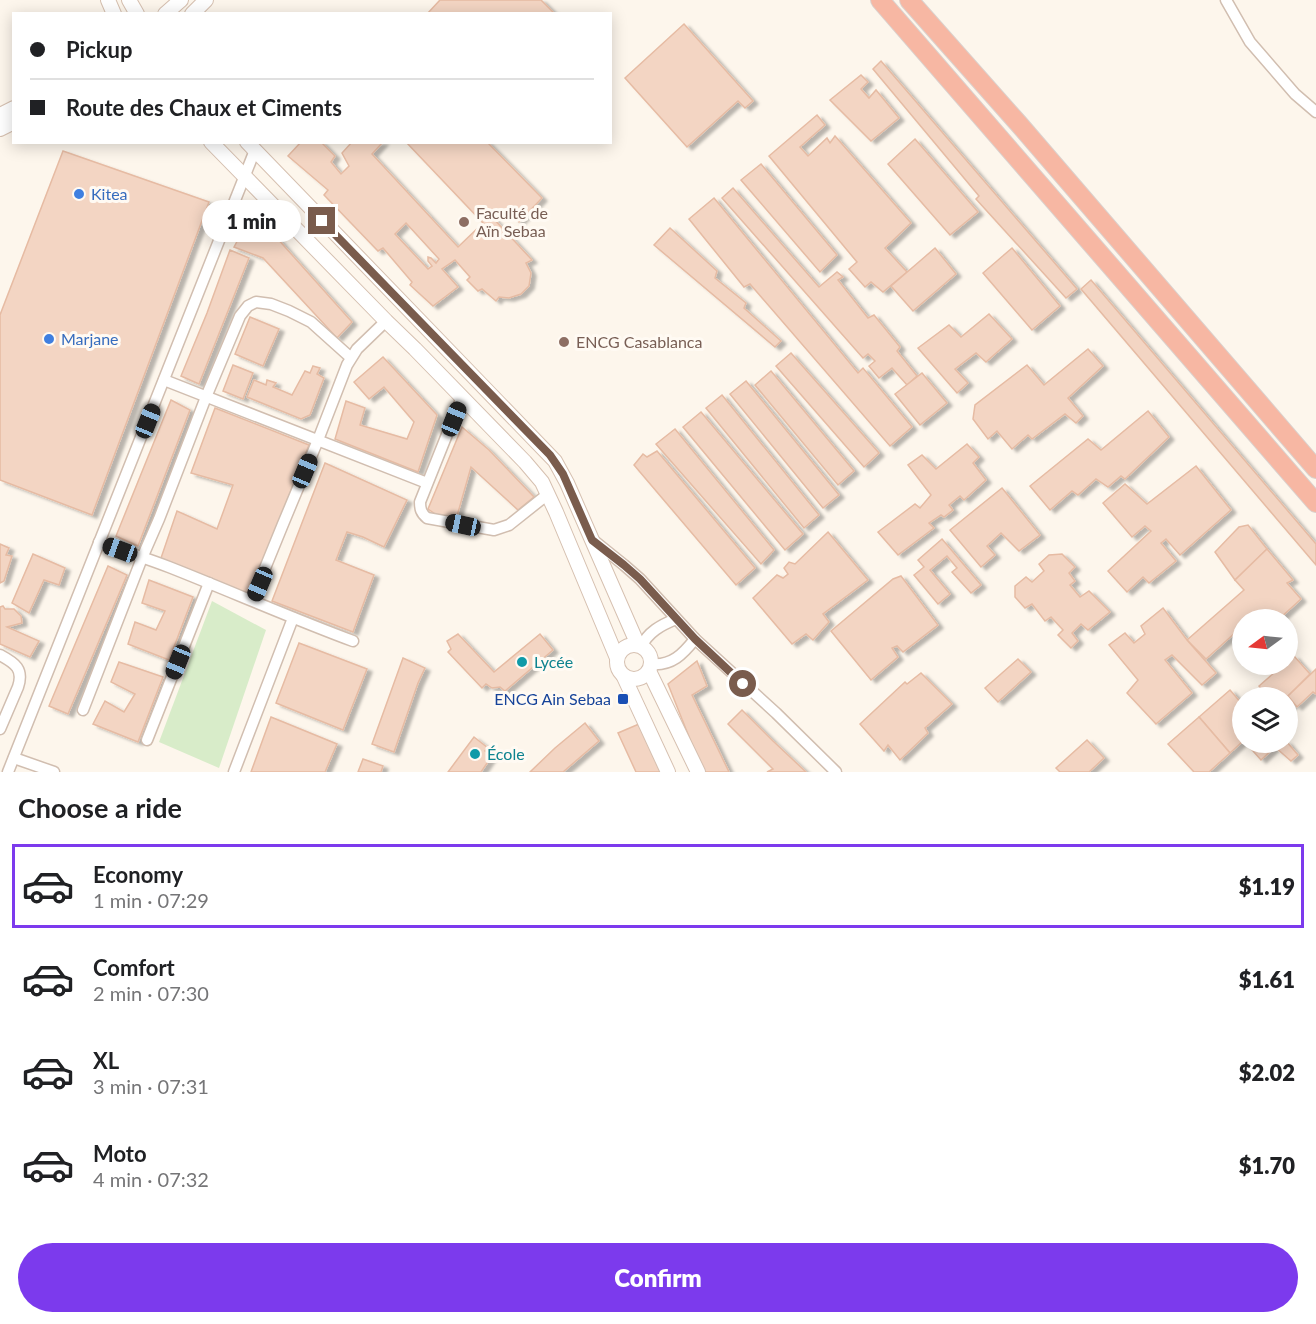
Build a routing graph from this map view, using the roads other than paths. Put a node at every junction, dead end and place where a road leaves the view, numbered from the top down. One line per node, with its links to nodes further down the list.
1 (181, 0): 7 (street)
2 (208, 0): 8 (street)
3 (874, 0): 9 (highway)
4 (880, 0): 9 (highway)
5 (1226, 0): 10 (street)
6 (915, 4): 20 (highway)
7 (167, 12)
8 (194, 12)
9 (899, 23): 23 (highway)
10 (1316, 112)
11 (213, 144): 13 (street)
12 (251, 146): 13 (street); 24 (street)
13 (244, 177): 14 (street); 16 (street)
14 (386, 321): 15 (street); 18 (street)
15 (350, 357): 17 (street); 19 (street)
16 (164, 380): 17 (street); 25 (street)
17 (206, 397): 19 (street); 26 (street)
18 (462, 397): 21 (street); 22 (street)
19 (318, 440): 21 (street); 28 (street)
20 (1316, 469)
21 (427, 483): 22 (street)
22 (548, 494): 35 (street)
23 (1316, 503)
24 (592, 540): 30 (street); 33 (street)
25 (99, 542): 26 (street); 41 (street)
26 (142, 558): 27 (street); 38 (street)
27 (209, 583): 28 (street); 40 (street)
28 (252, 600): 29 (street)
29 (293, 618): 32 (street); 44 (street)
30 (676, 619): 31 (street); 33 (street)
31 (695, 639): 36 (street); 47 (street)
32 (353, 641)
33 (639, 646): 35 (street); 36 (street)
34 (0, 655): 39 (street)
35 (617, 658): 37 (street)
36 (650, 668): 37 (street); 46 (street)
37 (624, 677): 45 (street)
38 (83, 710)
39 (0, 729)
40 (147, 740)
41 (14, 758): 42 (street); 43 (street)
42 (8, 772)
43 (54, 772)
44 (234, 772)
45 (668, 772)
46 (698, 772)
47 (836, 772)

